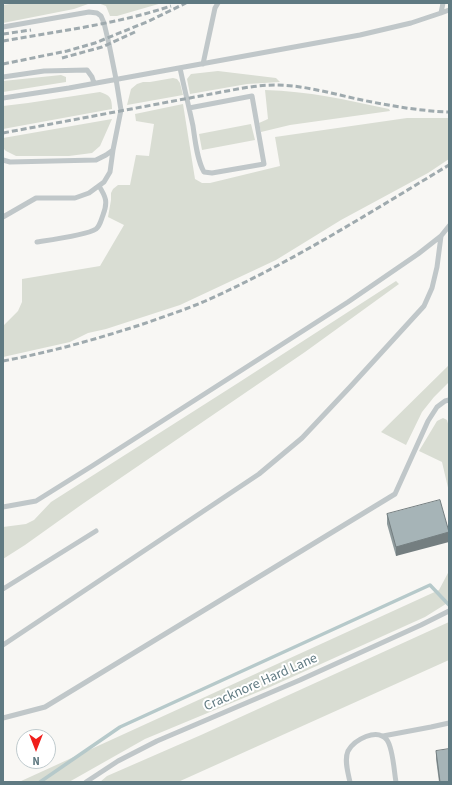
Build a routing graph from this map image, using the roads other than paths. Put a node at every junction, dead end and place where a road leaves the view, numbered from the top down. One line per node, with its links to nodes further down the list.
1 (218, 3): 6 (lane)
2 (443, 3): 4 (lane)
3 (449, 10): 4 (lane)
4 (441, 13): 6 (lane)
5 (3, 27): 9 (lane)
6 (203, 64): 7 (lane)
7 (180, 68): 9 (lane); 12 (lane)
8 (3, 77): 10 (lane)
9 (116, 79): 10 (lane); 13 (lane)
10 (94, 83): 11 (lane)
11 (3, 98)
12 (189, 108): 12 (lane)
13 (113, 150): 14 (lane); 15 (lane)
14 (3, 160)
15 (99, 186): 16 (lane); 19 (lane)
16 (3, 217)
17 (449, 226): 18 (lane)
18 (441, 236): 21 (lane); 25 (lane)
19 (37, 242)
20 (449, 400): 26 (lane)
21 (3, 507)
22 (96, 531): 23 (lane)
23 (3, 589)
24 (449, 611): 29 (lane, Cracknore Hard Lane)
25 (3, 645)
26 (3, 718)
27 (449, 723): 28 (lane)
28 (383, 736): 30 (lane); 31 (lane)
29 (86, 782)
30 (350, 782)
31 (396, 782)

